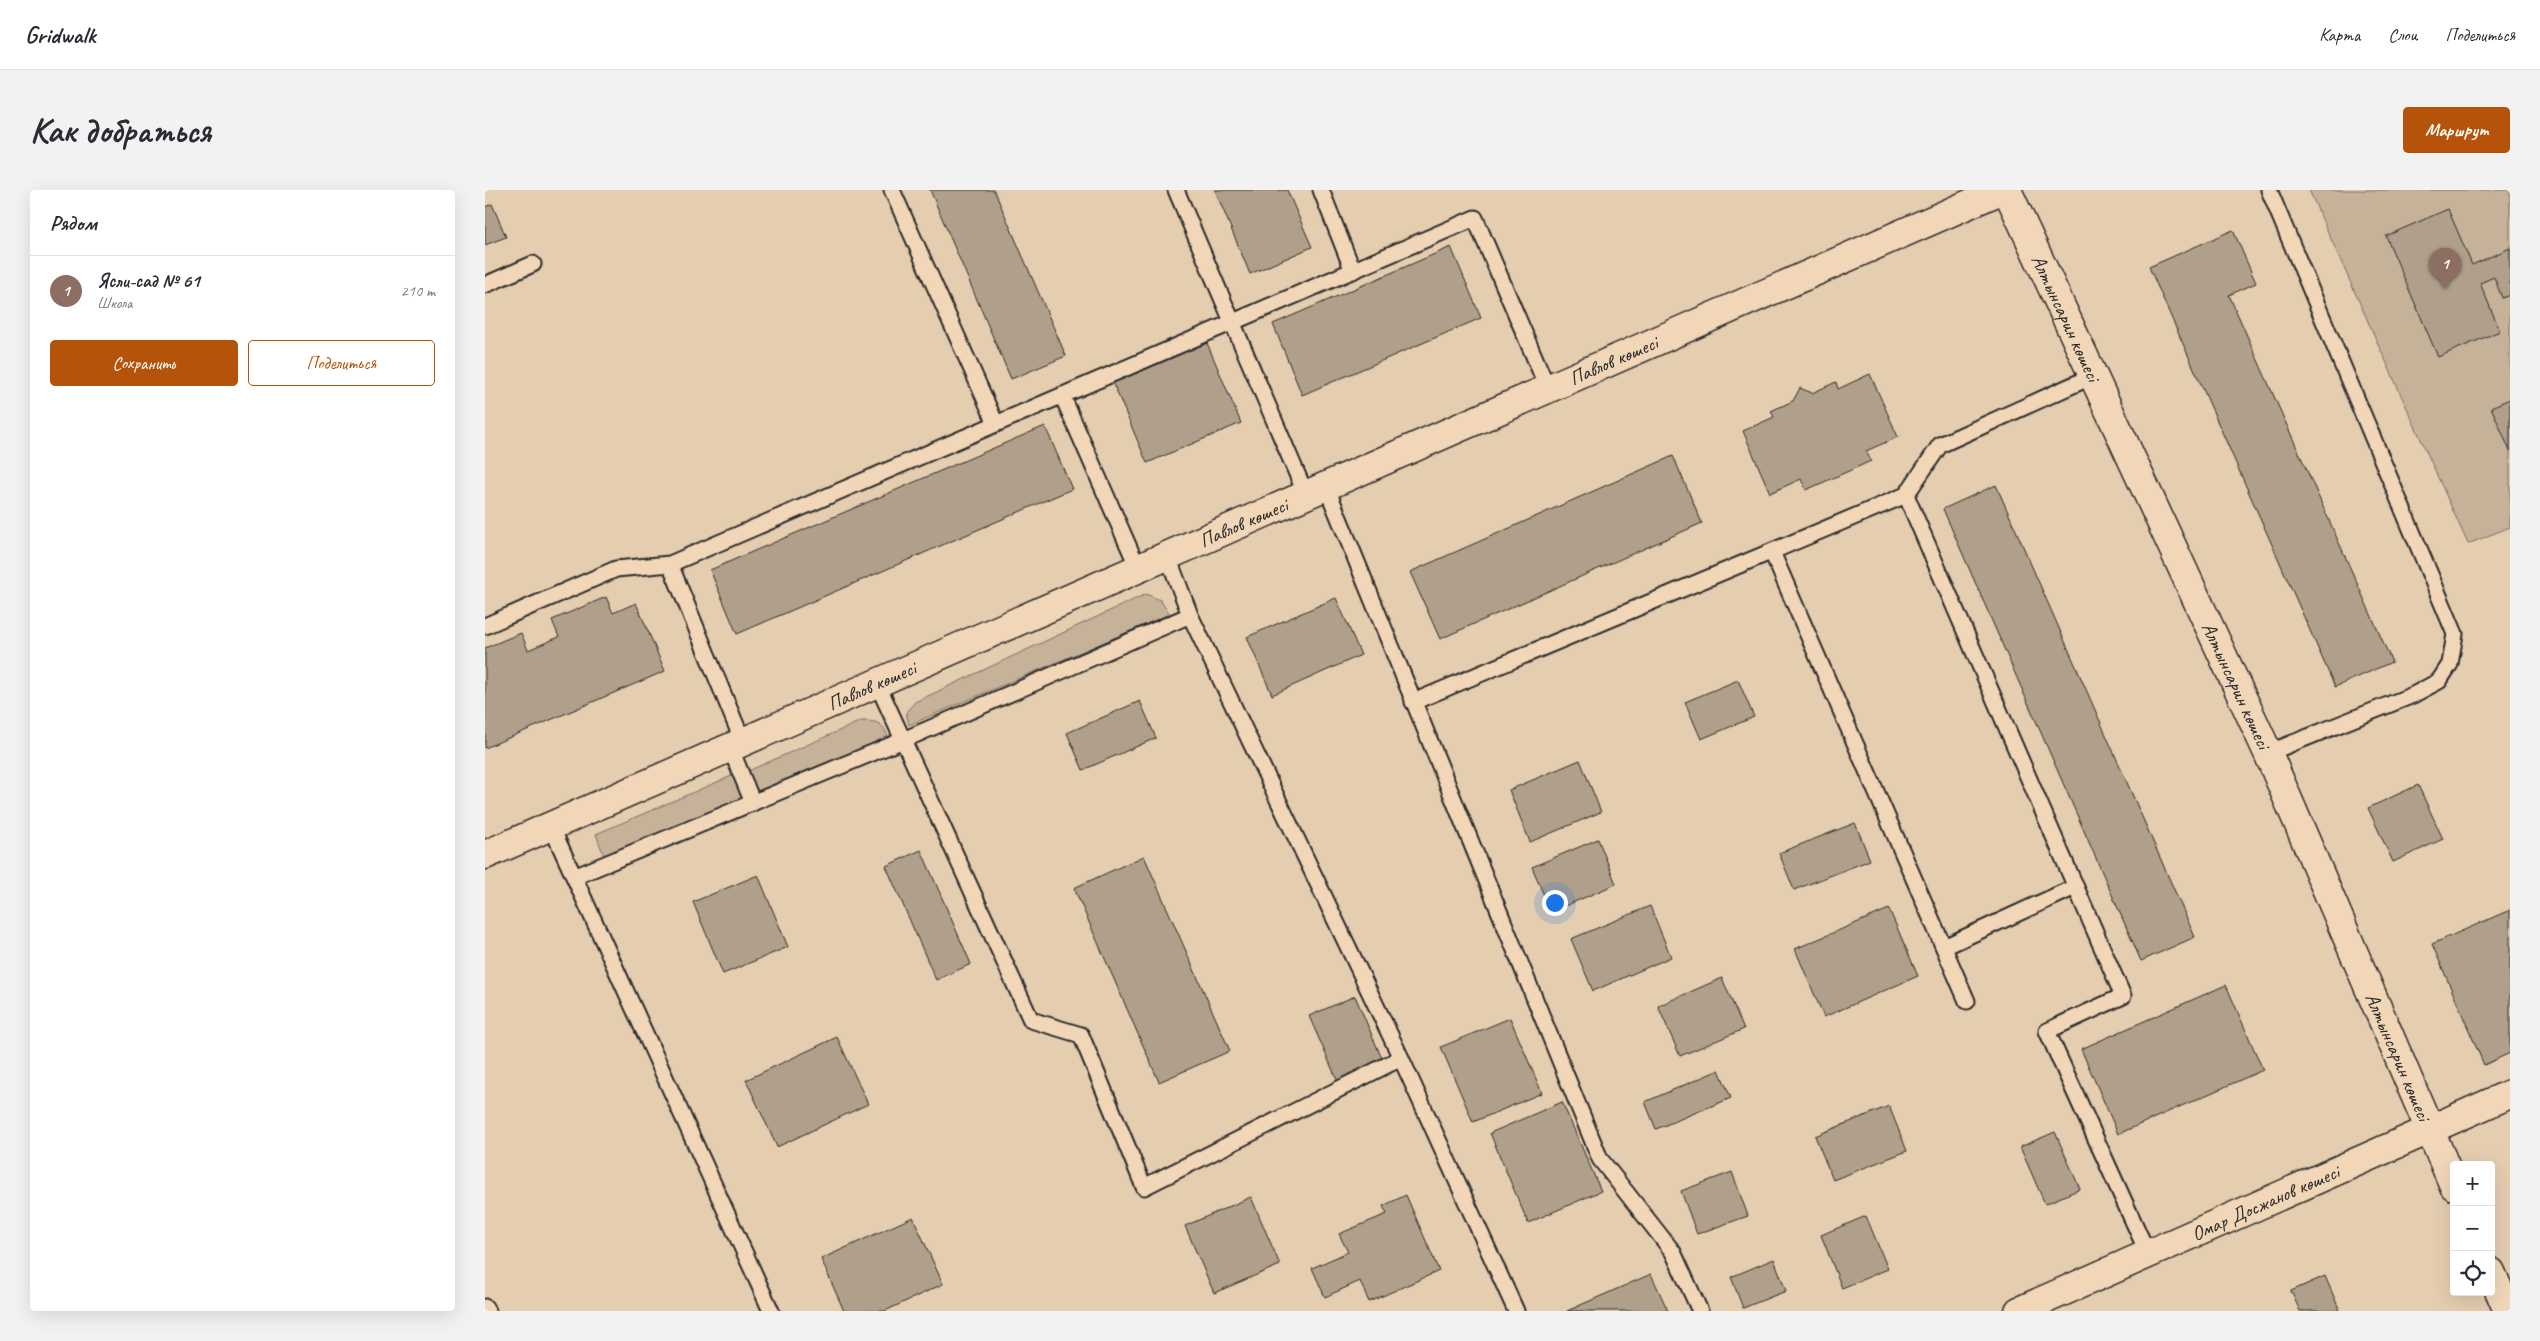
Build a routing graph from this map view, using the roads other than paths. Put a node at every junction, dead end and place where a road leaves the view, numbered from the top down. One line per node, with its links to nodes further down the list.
1 (892, 190): 14 (lane)
2 (1176, 190): 10 (lane)
3 (1321, 190): 8 (lane)
4 (2001, 190): 12 (street, Павлов көшесі)
5 (2007, 190): 11 (street, Алтынсарин көшесі)
6 (2269, 190): 27 (lane)
7 (533, 264): 9 (lane)
8 (1353, 271): 10 (lane); 12 (lane)
9 (485, 285)
10 (1232, 323): 13 (lane); 15 (lane)
11 (2095, 375): 16 (lane); 27 (street, Алтынсарин көшесі)
12 (1548, 388): 15 (street, Павлов көшесі)
13 (1062, 396): 14 (lane); 20 (lane)
14 (996, 424): 19 (lane)
15 (1316, 491): 18 (street, Павлов көшесі); 24 (lane)
16 (1906, 495): 17 (lane); 32 (lane)
17 (1772, 552): 24 (lane); 33 (lane)
18 (1167, 557): 20 (street, Павлов көшесі); 21 (lane)
19 (670, 564): 22 (lane); 26 (lane)
20 (1138, 568): 23 (street, Павлов көшесі)
21 (1190, 615): 25 (lane); 35 (lane)
22 (485, 626)
23 (877, 683): 25 (lane); 26 (street, Павлов көшесі)
24 (1413, 702): 45 (lane)
25 (901, 741): 28 (lane); 35 (lane)
26 (737, 745): 28 (lane); 29 (street, Павлов көшесі)
27 (2268, 753): 37 (street, Алтынсарин көшесі)
28 (753, 803): 31 (lane)
29 (551, 826): 30 (street, Павлов көшесі); 31 (lane)
30 (485, 855)
31 (574, 877): 43 (lane)
32 (2075, 888): 33 (lane); 39 (lane)
33 (1944, 947): 34 (lane)
34 (1967, 1001)
35 (1401, 1058): 44 (lane)
36 (2510, 1094): 37 (street, Омар Досжанов көшесі)
37 (2429, 1130): 38 (street, Алтынсарин көшесі); 39 (street, Омар Досжанов көшесі)
38 (2450, 1177)
39 (2148, 1254): 46 (street, Омар Досжанов көшесі)
40 (2495, 1281): 47 (street)
41 (485, 1307): 42 (lane)
42 (487, 1311)
43 (771, 1311)
44 (1516, 1311)
45 (1700, 1311)
46 (2019, 1311)
47 (2508, 1311)

